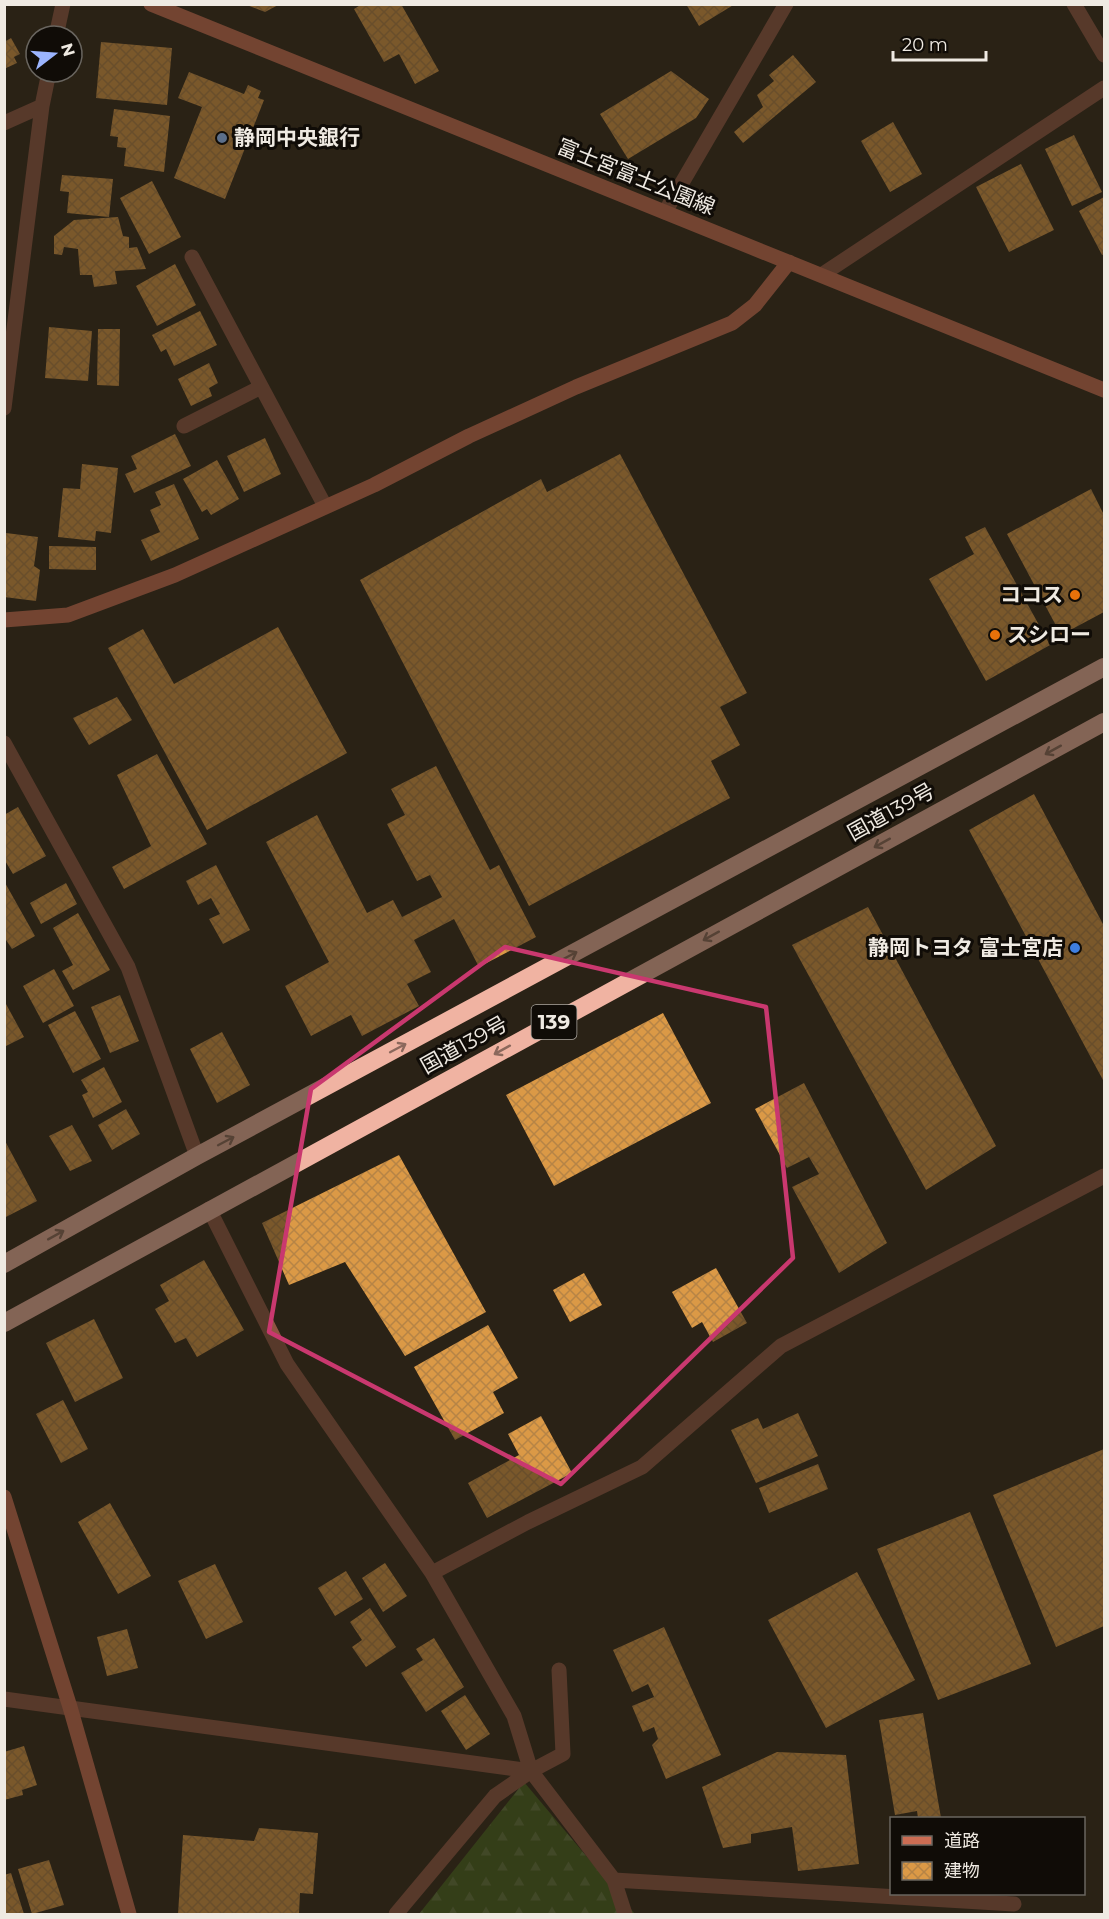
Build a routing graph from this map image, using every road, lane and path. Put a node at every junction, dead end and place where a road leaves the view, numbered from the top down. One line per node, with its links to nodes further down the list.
1 (63, 4): 5 (street)
2 (151, 4): 11 (street, 富士宮富士公園線)
3 (786, 4): 11 (street)
4 (1074, 4): 6 (street)
5 (59, 24)
6 (1104, 55)
7 (47, 84): 9 (street)
8 (1104, 88): 14 (street)
9 (42, 106): 10 (street); 17 (street)
10 (4, 123)
11 (665, 212): 13 (street, 富士宮富士公園線)
12 (192, 257): 15 (street)
13 (789, 262): 14 (street, 富士宮富士公園線); 19 (street)
14 (823, 274): 16 (street, 富士宮富士公園線)
15 (261, 387): 18 (street); 19 (street)
16 (1104, 390)
17 (4, 408)
18 (184, 426)
19 (325, 506): 20 (street)
20 (4, 620)
21 (1104, 667): 24 (highway, 国道139号 / 139, one-way to 21)
22 (1104, 722): 26 (highway, 国道139号 / 139, one-way to 26)
23 (4, 742): 24 (street)
24 (197, 1156): 27 (highway, 国道139号 / 139, one-way to 24)
25 (1104, 1176): 30 (street)
26 (209, 1209): 28 (highway, 国道139号 / 139); 30 (street)
27 (4, 1264)
28 (4, 1323)
29 (4, 1497): 33 (street)
30 (432, 1573): 34 (street)
31 (559, 1670): 34 (street)
32 (4, 1699): 33 (street)
33 (70, 1707): 34 (street); 37 (street)
34 (531, 1772): 35 (street); 38 (street)
35 (614, 1880): 36 (street); 39 (street)
36 (1014, 1904)
37 (129, 1914)
38 (396, 1914)
39 (625, 1914)

